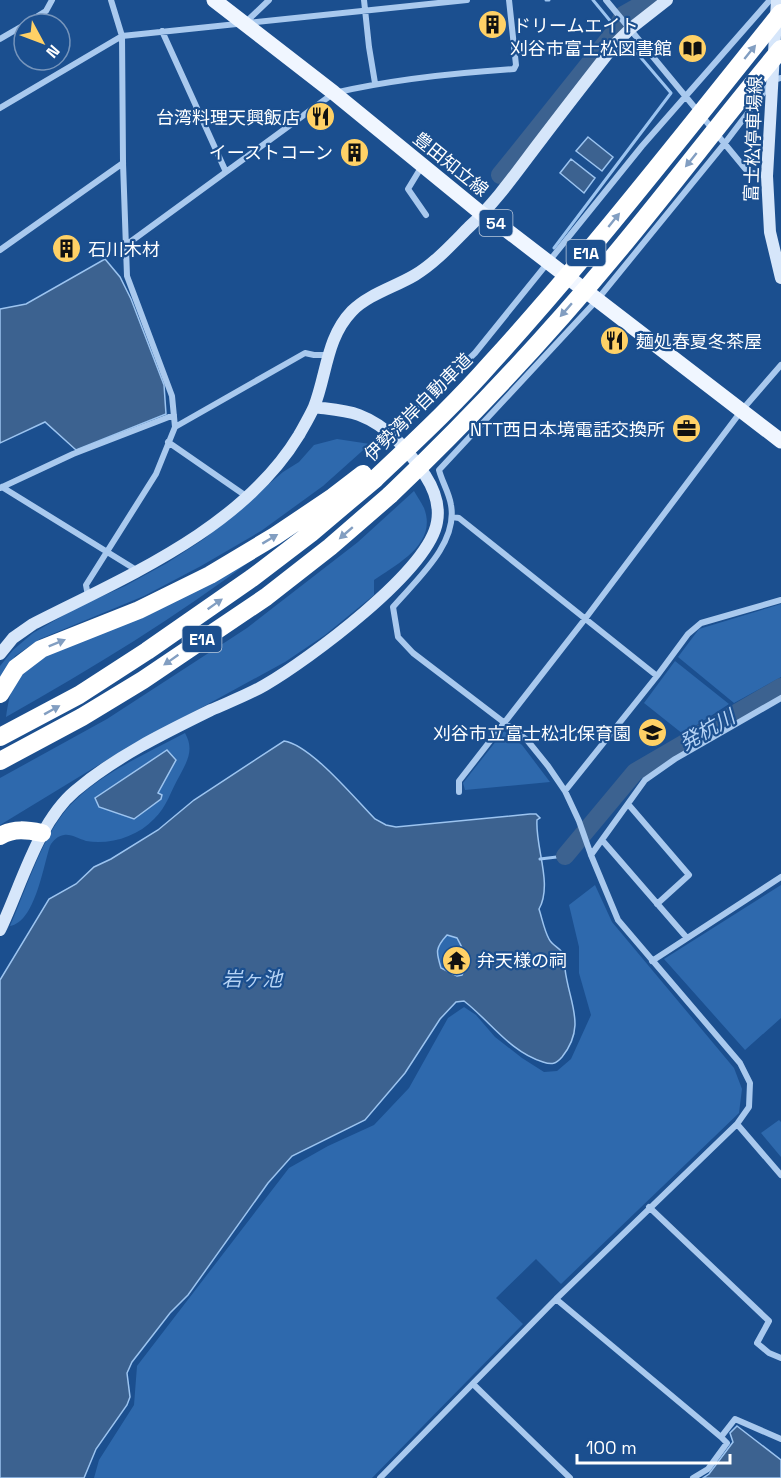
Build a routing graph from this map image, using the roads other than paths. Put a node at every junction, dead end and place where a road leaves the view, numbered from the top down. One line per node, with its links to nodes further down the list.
1 (111, 0): 16 (street)
2 (214, 0): 13 (main road, 豊田知立線 / 54)
3 (269, 0): 13 (street)
4 (364, 0): 11 (street)
5 (467, 0): 11 (street)
6 (509, 0): 19 (street)
7 (606, 0): 14 (street)
8 (667, 0): 14 (street)
9 (770, 0): 21 (street)
10 (777, 0): 18 (street, 富士松停車場線)
11 (366, 9): 13 (street); 19 (street)
12 (781, 13): 45 (highway, 伊勢湾岸自動車道 / E1A, one-way to 12, bridge)
13 (245, 23): 15 (street); 20 (main road, 豊田知立線 / 54)
14 (627, 25): 21 (street); 28 (street)
15 (162, 31): 16 (street); 26 (street)
16 (122, 36): 22 (street); 24 (street)
17 (781, 49): 60 (highway, E1A, one-way to 60, bridge)
18 (777, 79): 23 (street); 27 (street, 富士松停車場線)
19 (375, 83): 20 (street)
20 (334, 93): 25 (main road, 豊田知立線 / 54); 26 (street)
21 (687, 97): 23 (street); 33 (street)
22 (0, 108)
23 (725, 143): 27 (street); 35 (street)
24 (123, 163): 31 (street); 32 (street)
25 (422, 166): 28 (main road, 豊田知立線 / 54); 29 (street)
26 (226, 172): 31 (street)
27 (767, 176): 30 (street, 富士松停車場線)
28 (482, 214): 33 (main road, 豊田知立線 / 54); 36 (street)
29 (426, 215)
30 (776, 233): 34 (street, 富士松停車場線)
31 (126, 245): 40 (street)
32 (0, 250)
33 (547, 262): 35 (main road, 豊田知立線 / 54); 42 (street)
34 (781, 278)
35 (597, 300): 39 (main road, 豊田知立線 / 54); 48 (street)
36 (328, 355): 38 (street); 41 (street)
37 (781, 365): 39 (street)
38 (314, 407): 42 (street); 47 (street)
39 (742, 410): 43 (main road, 豊田知立線 / 54); 53 (street)
40 (174, 415): 41 (street); 46 (street)
41 (175, 427): 44 (street)
42 (391, 434): 64 (street)
43 (781, 441)
44 (168, 442): 47 (street); 49 (street)
45 (373, 473): 56 (highway, one-way to 45); 59 (highway, 伊勢湾岸自動車道 / E1A, one-way to 45)
46 (1, 488): 49 (street)
47 (246, 496): 50 (street)
48 (452, 517): 53 (street); 58 (street)
49 (106, 552): 50 (street); 51 (street)
50 (138, 571): 51 (street)
51 (88, 596): 54 (street)
52 (781, 600): 55 (street)
53 (585, 619): 55 (street); 58 (street)
54 (0, 654)
55 (657, 676): 61 (street)
56 (0, 694)
57 (781, 698): 63 (street)
58 (505, 722): 61 (street); 62 (street)
59 (0, 737)
60 (0, 761)
61 (565, 791): 67 (street)
62 (459, 792)
63 (628, 804): 66 (street); 69 (street)
64 (42, 833): 65 (highway); 70 (street)
65 (0, 836)
66 (602, 840): 67 (street); 69 (street)
67 (591, 855): 72 (street)
68 (781, 877): 71 (street)
69 (657, 904): 71 (street)
70 (0, 930)
71 (687, 938): 72 (street)
72 (652, 961): 73 (street)
73 (737, 1124): 74 (street); 75 (street)
74 (781, 1175)
75 (649, 1207): 76 (street); 77 (street)
76 (556, 1299): 78 (street); 79 (street)
77 (781, 1358)
78 (473, 1384): 81 (street); 82 (street)
79 (721, 1437): 80 (street); 83 (street)
80 (781, 1439)
81 (382, 1477)
82 (570, 1478)
83 (693, 1478)

